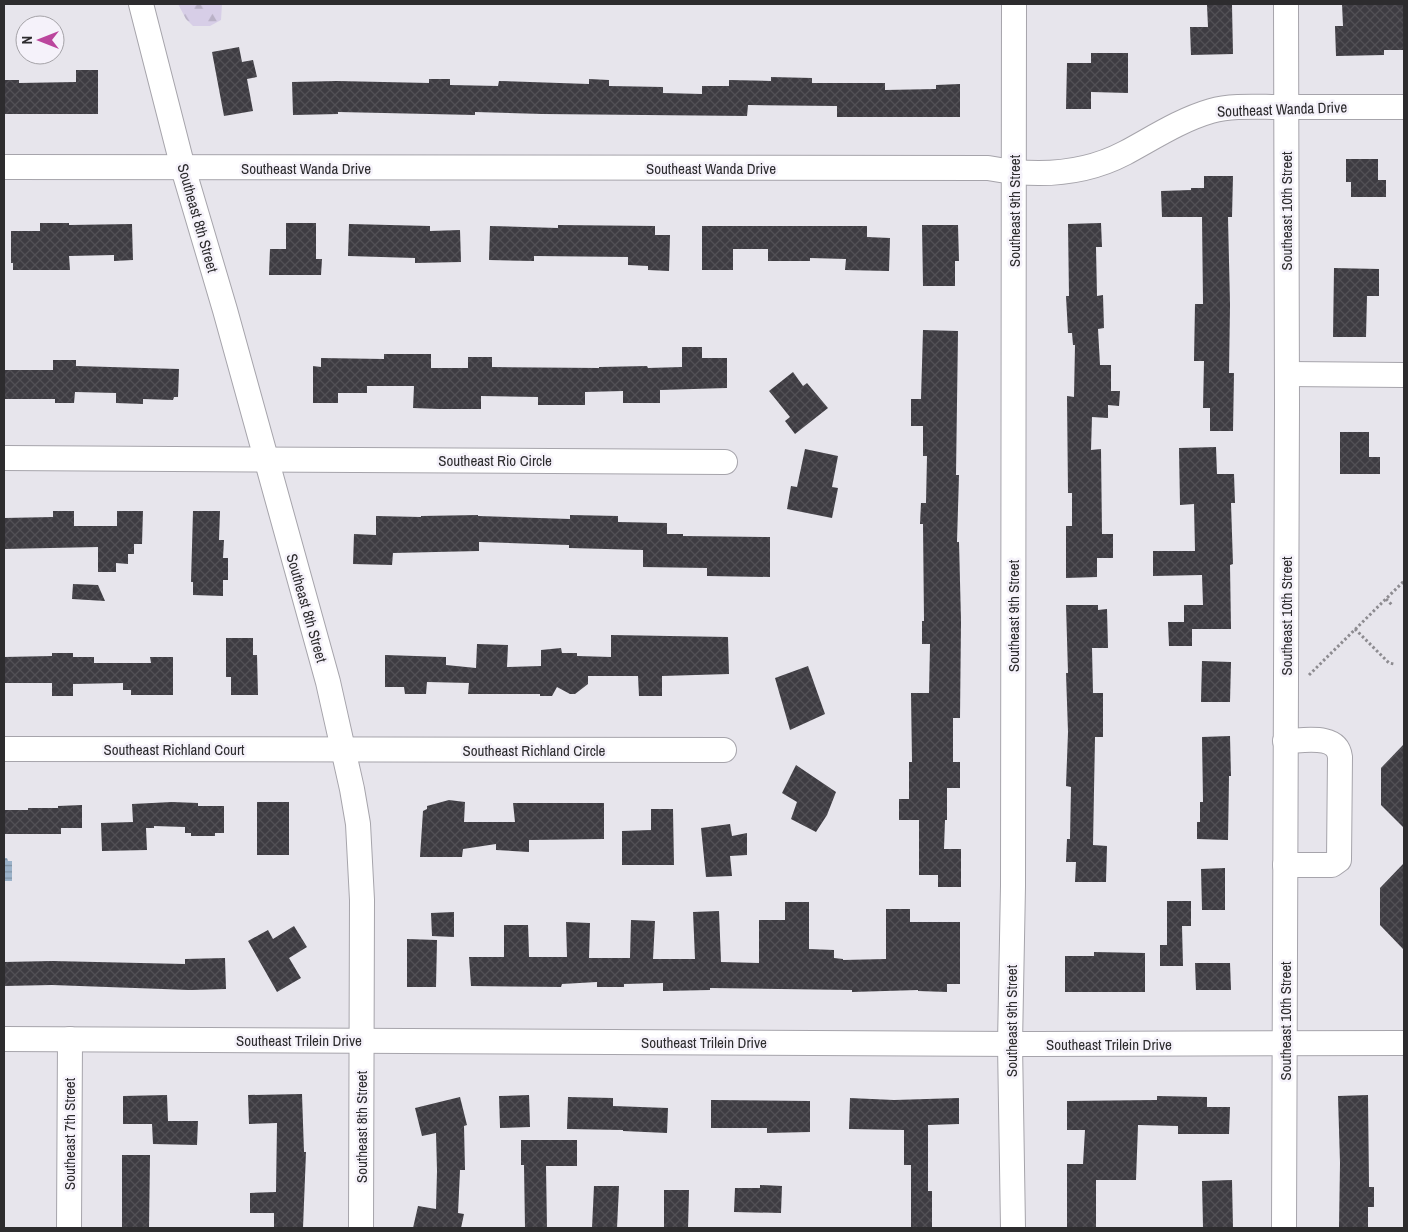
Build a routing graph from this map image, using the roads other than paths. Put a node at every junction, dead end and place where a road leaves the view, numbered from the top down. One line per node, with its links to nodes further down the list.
1 (141, 4): 7 (street, Southeast 8th Street)
2 (1014, 4): 8 (street, Southeast 9th Street)
3 (1286, 4): 4 (street, Southeast 10th Street)
4 (1286, 107): 5 (street, Southeast Wanda Drive); 8 (street, Southeast Wanda Drive); 9 (street, Southeast 10th Street)
5 (1404, 107)
6 (4, 167): 7 (street, Southeast Wanda Drive)
7 (183, 168): 8 (street, Southeast Wanda Drive); 12 (street, Southeast 8th Street)
8 (1014, 173): 23 (street, Southeast 9th Street)
9 (1287, 374): 10 (street); 14 (street, Southeast 10th Street)
10 (1404, 375)
11 (4, 458): 12 (street)
12 (265, 458): 13 (street, Southeast Rio Circle); 16 (street, Southeast 8th Street)
13 (725, 462)
14 (1285, 740): 18 (street, Southeast 10th Street); 18 (street)
15 (4, 749): 16 (street, Southeast Richland Court)
16 (344, 750): 17 (street, Southeast Richland Circle); 21 (street, Southeast 8th Street)
17 (724, 750)
18 (1285, 865): 24 (street, Southeast 10th Street)
19 (4, 1039): 20 (street, Southeast Trilein Drive)
20 (70, 1039): 21 (street, Southeast Trilein Drive); 25 (street, Southeast 7th Street)
21 (361, 1040): 23 (street, Southeast Trilein Drive); 26 (street, Southeast 8th Street)
22 (1404, 1043): 24 (street, Southeast Trilein Drive)
23 (1010, 1044): 24 (street, Southeast Trilein Drive); 27 (street, Southeast 9th Street)
24 (1284, 1044): 28 (street, Southeast 10th Street)
25 (69, 1228)
26 (361, 1228)
27 (1013, 1228)
28 (1284, 1228)

